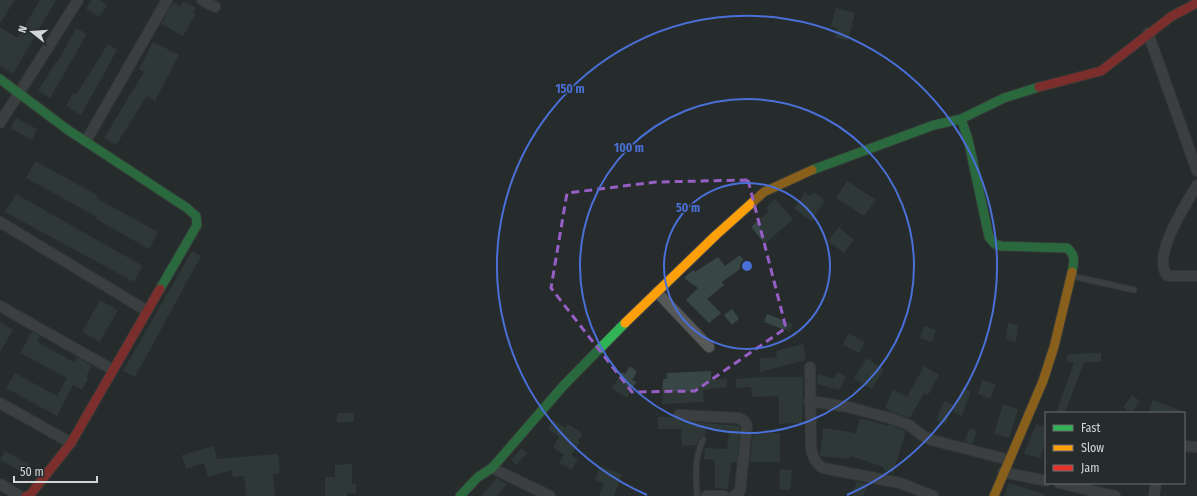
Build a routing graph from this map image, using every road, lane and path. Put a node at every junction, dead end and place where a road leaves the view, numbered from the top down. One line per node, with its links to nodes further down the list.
1 (78, 0): 8 (street)
2 (167, 0): 11 (street)
3 (202, 0): 5 (street)
4 (1197, 3): 6 (street)
5 (215, 7)
6 (1148, 33): 9 (street); 12 (street)
7 (0, 79): 8 (street)
8 (19, 94): 10 (street); 11 (street)
9 (961, 119): 15 (street); 18 (street)
10 (0, 123)
11 (86, 141): 20 (street)
12 (1197, 171)
13 (1197, 185): 16 (street)
14 (0, 222): 20 (street)
15 (1071, 276): 17 (lane); 31 (street)
16 (1197, 276)
17 (1134, 290)
18 (657, 292): 21 (street); 32 (street)
19 (0, 306): 23 (street)
20 (147, 311): 23 (street)
21 (709, 346)
22 (810, 367): 24 (street)
23 (113, 370): 28 (street)
24 (809, 401): 31 (street); 46 (street)
25 (0, 403): 28 (street)
26 (679, 415): 45 (street)
27 (703, 440): 42 (lane)
28 (70, 443): 39 (street)
29 (1185, 446): 30 (street)
30 (1197, 447)
31 (1008, 460): 33 (street)
32 (492, 468): 40 (street); 41 (street)
33 (1003, 472): 34 (street); 47 (street)
34 (1045, 480)
35 (0, 484): 38 (street)
36 (1063, 484): 48 (street)
37 (1156, 484): 49 (street)
38 (20, 496)
39 (26, 496)
40 (460, 496)
41 (550, 496)
42 (697, 496)
43 (706, 496): 44 (street)
44 (724, 496)
45 (734, 496)
46 (933, 496)
47 (994, 496)
48 (1115, 496)
49 (1154, 496)

